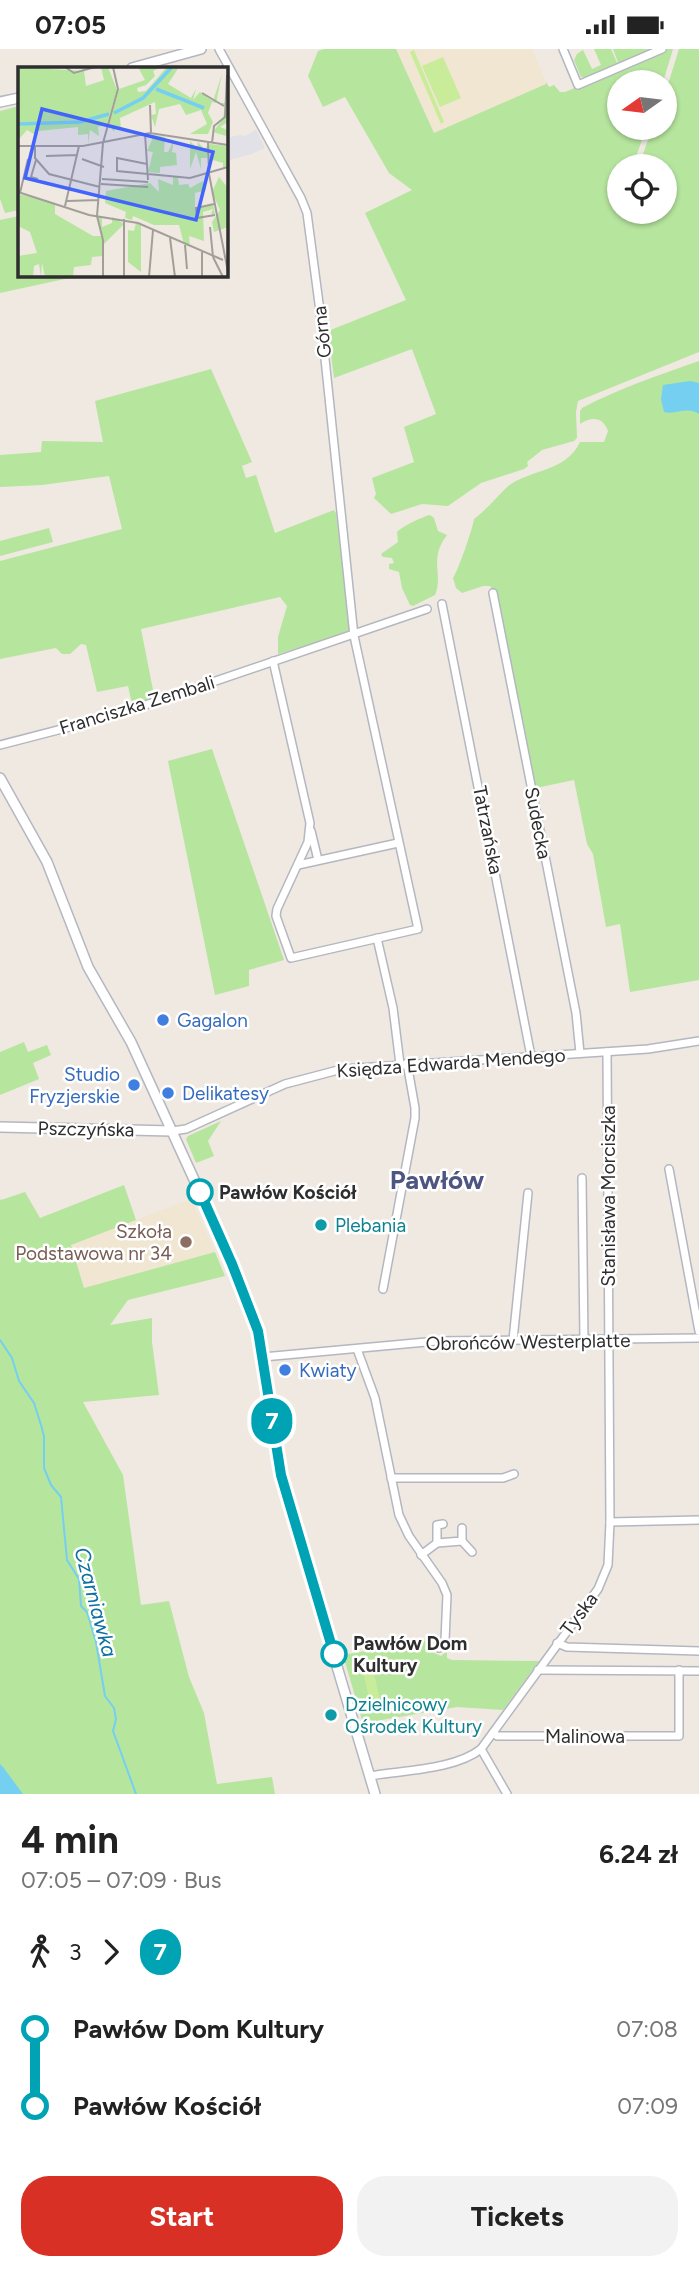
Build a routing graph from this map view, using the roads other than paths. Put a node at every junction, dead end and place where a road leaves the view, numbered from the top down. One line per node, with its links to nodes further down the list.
1 (201, 49): 5 (street)
2 (219, 49): 11 (street, Górna)
3 (562, 49): 4 (street)
4 (662, 49)
5 (136, 67)
6 (18, 98): 7 (street)
7 (0, 102)
8 (494, 593): 22 (street, Sudecka)
9 (442, 604): 23 (street, Tatrzańska)
10 (427, 609): 11 (street, Franciszka Zembali)
11 (354, 636): 12 (street, Franciszka Zembali); 16 (street, Górna)
12 (273, 661): 13 (street, Franciszka Zembali); 15 (street)
13 (0, 745)
14 (0, 778): 26 (street)
15 (310, 823): 17 (street); 18 (street)
16 (398, 843): 17 (street); 19 (street, Górna)
17 (318, 860): 18 (street)
18 (298, 865): 19 (street)
19 (377, 938): 24 (street)
20 (699, 1041): 21 (street, Księdza Edwarda Mendego)
21 (607, 1052): 22 (street, Księdza Edwarda Mendego); 35 (street, Stanisława Morciszka)
22 (580, 1053): 23 (street, Księdza Edwarda Mendego)
23 (531, 1056): 24 (street, Księdza Edwarda Mendego)
24 (403, 1064): 26 (street, Księdza Edwarda Mendego); 30 (street)
25 (0, 1127): 26 (street, Pszczyńska)
26 (172, 1131): 37 (street)
27 (669, 1169): 31 (street)
28 (582, 1178): 34 (street)
29 (528, 1193): 33 (street)
30 (383, 1289)
31 (699, 1331)
32 (699, 1338): 35 (street, Obrońców Westerplatte)
33 (513, 1341): 34 (street, Obrońców Westerplatte); 36 (street, Obrońców Westerplatte)
34 (584, 1341): 35 (street, Obrońców Westerplatte)
35 (609, 1341): 41 (street, Tyska)
36 (357, 1349): 37 (street, Obrońców Westerplatte); 39 (street)
37 (262, 1357): 56 (street)
38 (514, 1474): 39 (street)
39 (391, 1478): 47 (street)
40 (699, 1520): 41 (street)
41 (610, 1522): 48 (street, Tyska)
42 (443, 1524): 45 (street)
43 (462, 1528): 44 (street)
44 (462, 1541): 45 (street); 46 (street)
45 (437, 1543): 47 (street)
46 (472, 1552)
47 (421, 1555): 49 (street)
48 (557, 1643): 50 (street); 51 (street, Tyska)
49 (439, 1649)
50 (699, 1651)
51 (538, 1670): 52 (street); 54 (street, Tyska)
52 (679, 1670): 53 (street); 54 (street, Malinowa)
53 (699, 1671)
54 (493, 1733): 55 (street, Tyska)
55 (481, 1749): 56 (street); 58 (street)
56 (370, 1776): 57 (street)
57 (375, 1794)
58 (507, 1794)

